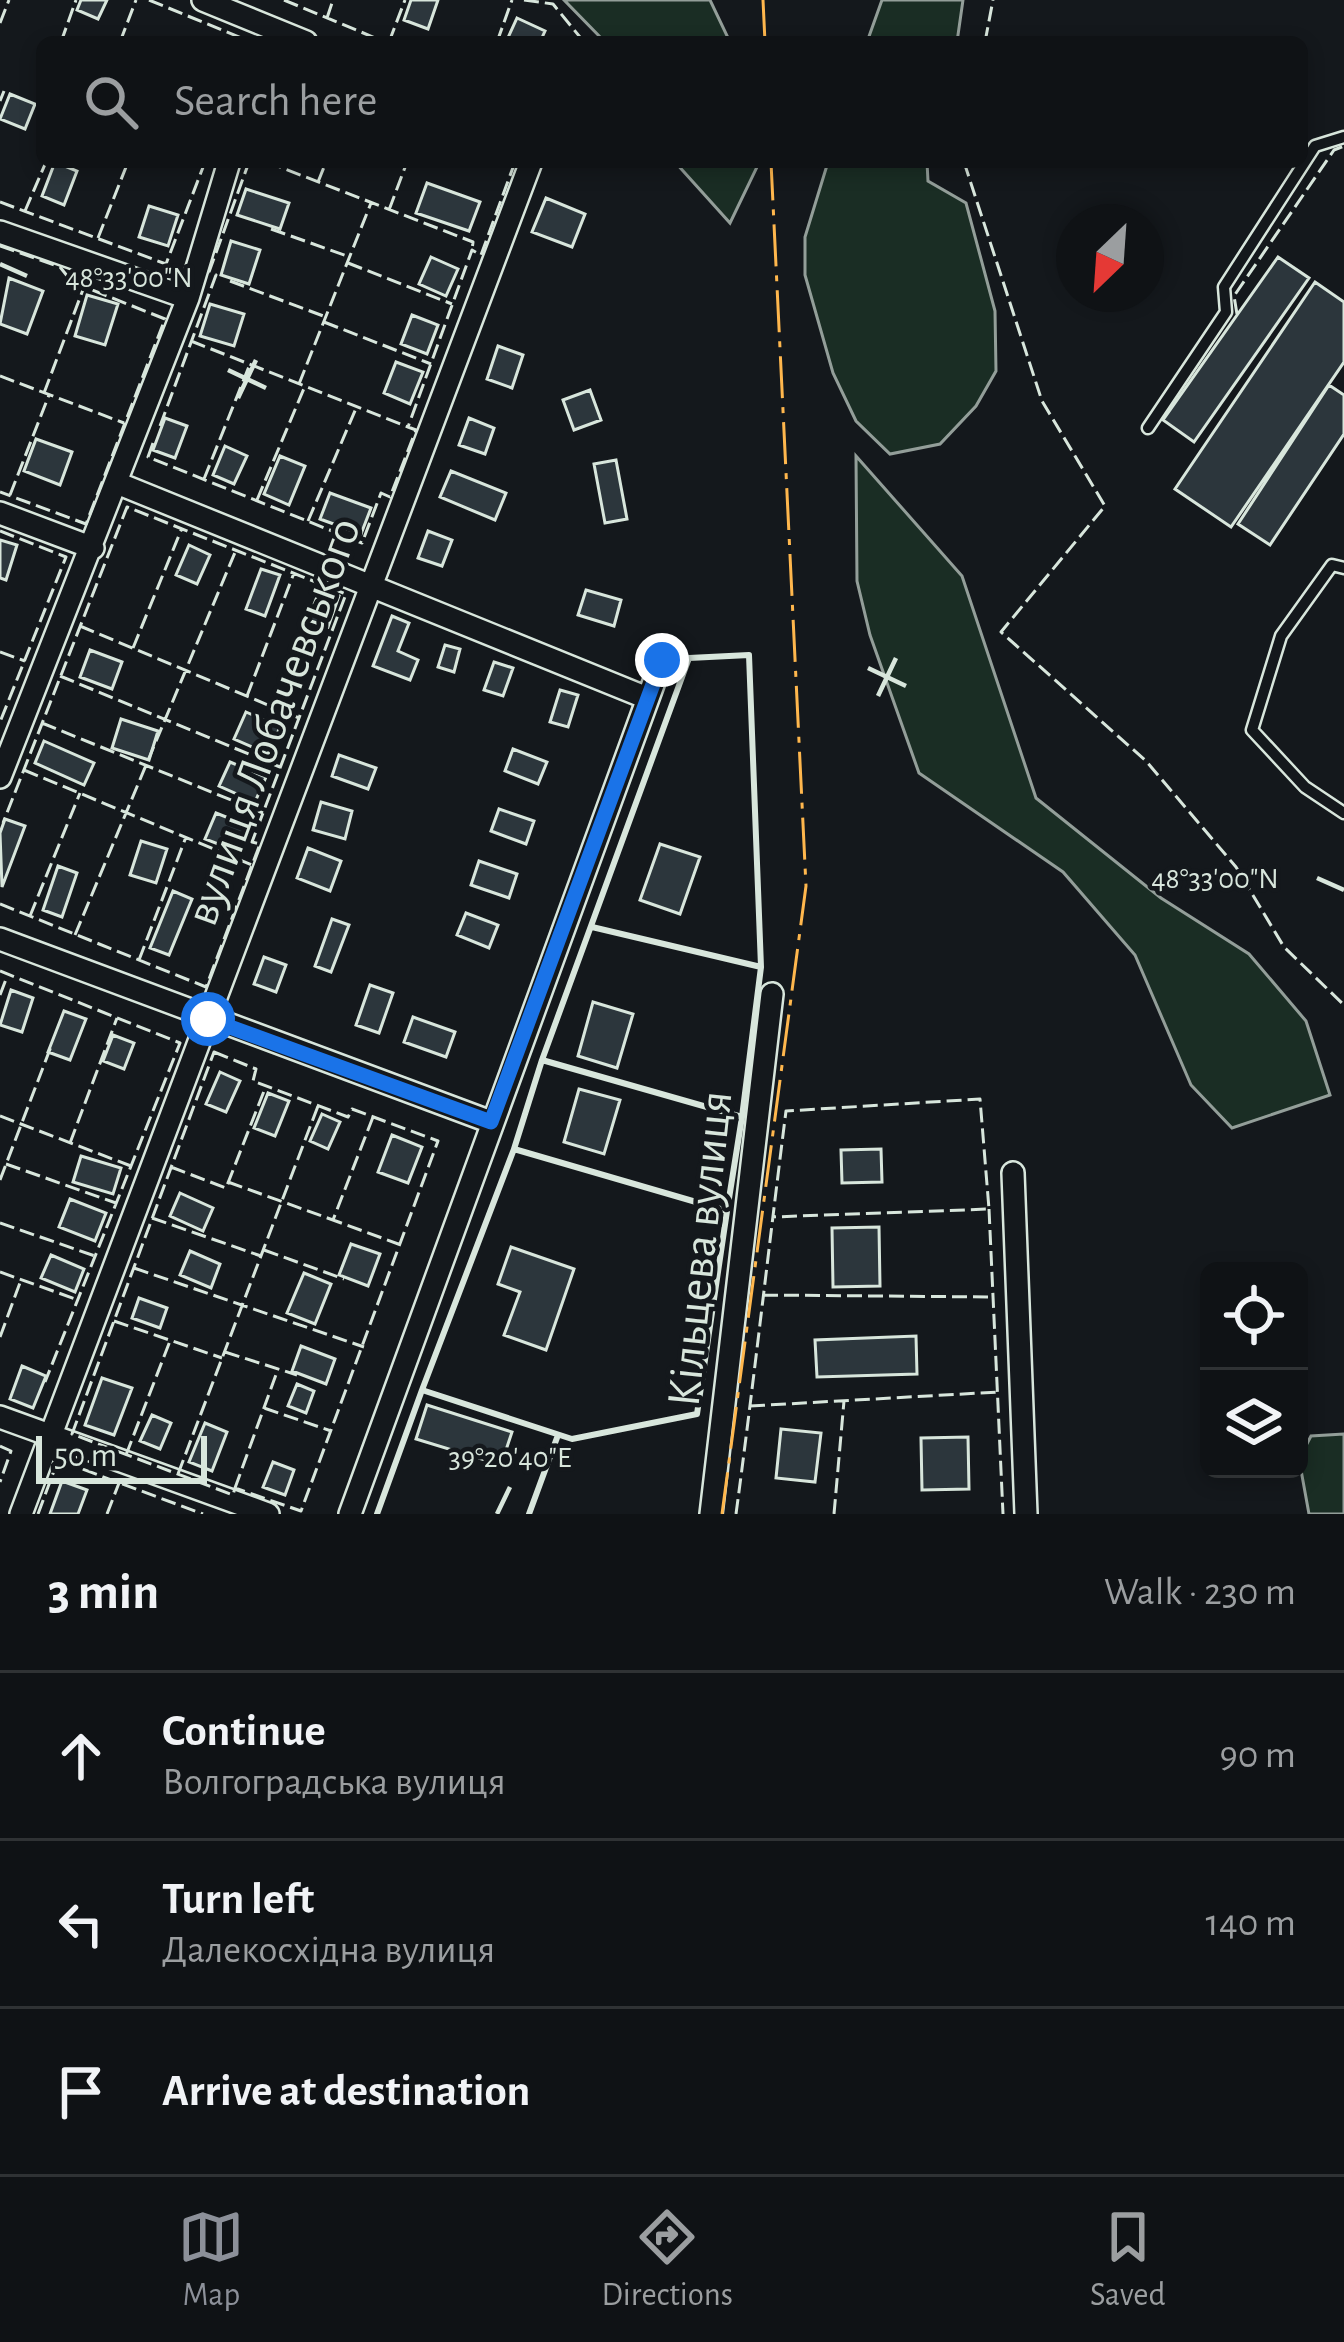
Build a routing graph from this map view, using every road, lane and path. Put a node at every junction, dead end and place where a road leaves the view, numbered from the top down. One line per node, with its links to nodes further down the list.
1 (203, 0): 2 (street)
2 (268, 35)
3 (1344, 137): 4 (lane)
4 (1308, 157)
5 (228, 168): 9 (street)
6 (529, 168): 15 (street, вулиця Лобачевського)
7 (1301, 168): 10 (lane)
8 (0, 232): 9 (street)
9 (188, 298): 11 (street)
10 (1148, 428)
11 (117, 483): 13 (street); 15 (street)
12 (0, 513): 13 (street)
13 (92, 548): 18 (street)
14 (1344, 568): 19 (lane)
15 (369, 584): 17 (street); 22 (street, вулиця Лобачевського)
16 (662, 660): 17 (street)
17 (647, 698): 23 (street)
18 (0, 777)
19 (1344, 813)
20 (0, 938): 22 (street)
21 (772, 994): 30 (street, Кільцева вулиця)
22 (208, 1019): 23 (street); 26 (street, вулиця Лобачевського)
23 (491, 1122): 29 (street)
24 (1013, 1173): 31 (street)
25 (0, 1417): 26 (street)
26 (50, 1436): 27 (street, вулиця Лобачевського); 28 (street)
27 (21, 1514)
28 (268, 1514)
29 (350, 1514)
30 (712, 1514)
31 (1026, 1514)

